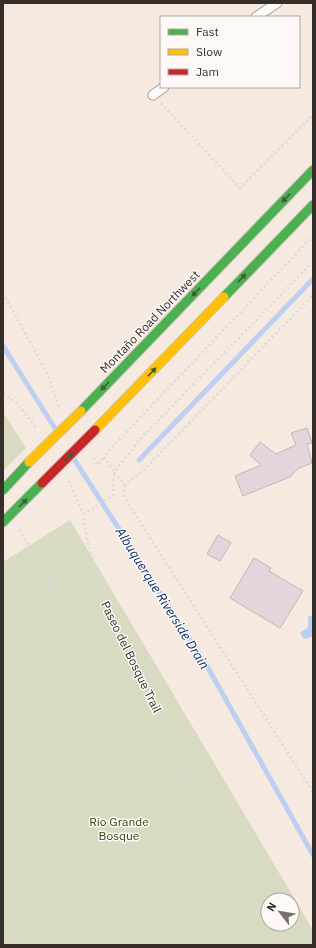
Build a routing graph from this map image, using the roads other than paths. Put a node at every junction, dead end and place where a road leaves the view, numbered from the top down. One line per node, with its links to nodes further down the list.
1 (277, 3): 2 (lane)
2 (258, 16)
3 (163, 88): 4 (lane)
4 (153, 95)
5 (313, 170): 7 (main road, Montaño Road Northwest, one-way to 7, bridge)
6 (313, 205): 8 (main road, one-way to 6, bridge)
7 (3, 490)
8 (3, 522)

